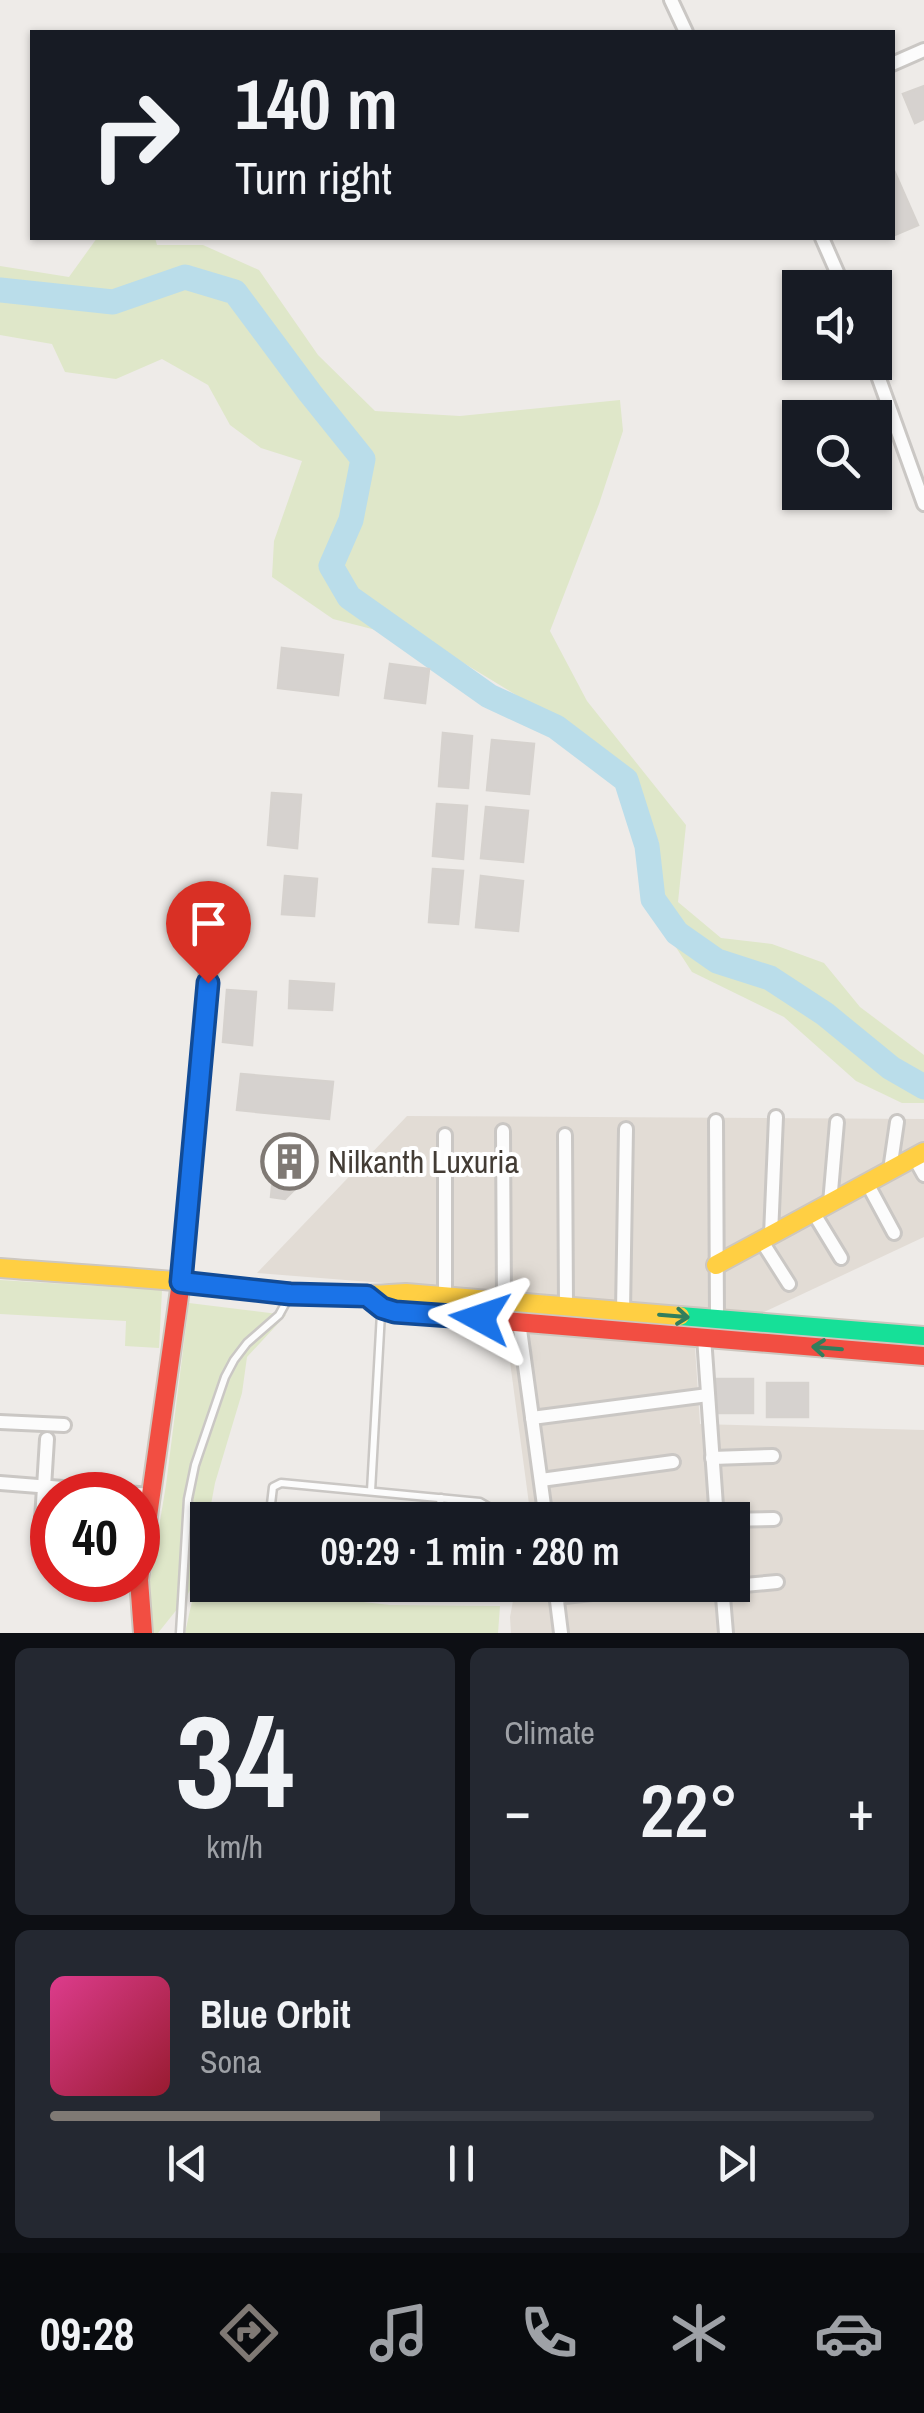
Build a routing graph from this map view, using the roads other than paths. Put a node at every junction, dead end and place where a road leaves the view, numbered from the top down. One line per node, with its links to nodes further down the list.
1 (671, 0): 2 (street)
2 (685, 30)
3 (924, 50): 4 (street)
4 (895, 63)
5 (823, 240): 6 (street)
6 (836, 270)
7 (879, 380): 8 (street)
8 (924, 504)
9 (211, 946): 28 (street)
10 (776, 1117): 24 (street)
11 (716, 1121): 26 (street)
12 (837, 1122): 22 (street)
13 (897, 1122): 19 (street)
14 (626, 1129): 35 (street)
15 (503, 1131): 33 (street)
16 (445, 1135): 31 (street)
17 (565, 1135): 34 (street)
18 (919, 1155): 19 (street); 20 (street)
19 (890, 1170): 21 (street)
20 (924, 1175)
21 (866, 1183): 22 (street); 23 (street)
22 (821, 1208): 24 (street); 25 (street)
23 (894, 1233)
24 (766, 1238): 26 (street); 29 (street)
25 (841, 1258)
26 (716, 1265): 36 (street)
27 (0, 1268): 28 (street)
28 (181, 1282): 30 (street); 50 (street)
29 (790, 1284)
30 (290, 1294): 32 (street); 69 (lane)
31 (444, 1296): 32 (street); 33 (street)
32 (374, 1302): 37 (street); 54 (lane)
33 (504, 1302): 34 (street)
34 (566, 1306): 35 (street)
35 (623, 1311): 36 (street, one-way to 36)
36 (716, 1319): 38 (street)
37 (520, 1322): 39 (street); 42 (street)
38 (924, 1336)
39 (704, 1337): 40 (street, one-way to 39); 41 (street)
40 (924, 1356)
41 (708, 1395): 42 (street); 47 (street)
42 (532, 1418): 51 (street)
43 (0, 1422): 44 (street)
44 (64, 1426)
45 (48, 1439): 49 (street)
46 (773, 1456): 47 (street)
47 (712, 1458): 60 (street)
48 (673, 1462): 51 (street)
49 (45, 1472)
50 (154, 1472)
51 (541, 1480): 59 (street)
52 (0, 1483): 53 (street)
53 (30, 1486)
54 (372, 1491): 55 (lane); 56 (lane)
55 (441, 1498): 57 (lane); 58 (lane)
56 (271, 1502)
57 (440, 1502)
58 (471, 1502)
59 (544, 1502)
60 (716, 1502)
61 (750, 1519): 62 (street)
62 (774, 1519)
63 (777, 1582): 64 (street)
64 (750, 1584)
65 (140, 1602): 68 (street)
66 (557, 1602): 70 (street)
67 (723, 1602): 71 (street)
68 (142, 1633)
69 (180, 1633)
70 (561, 1633)
71 (726, 1633)

